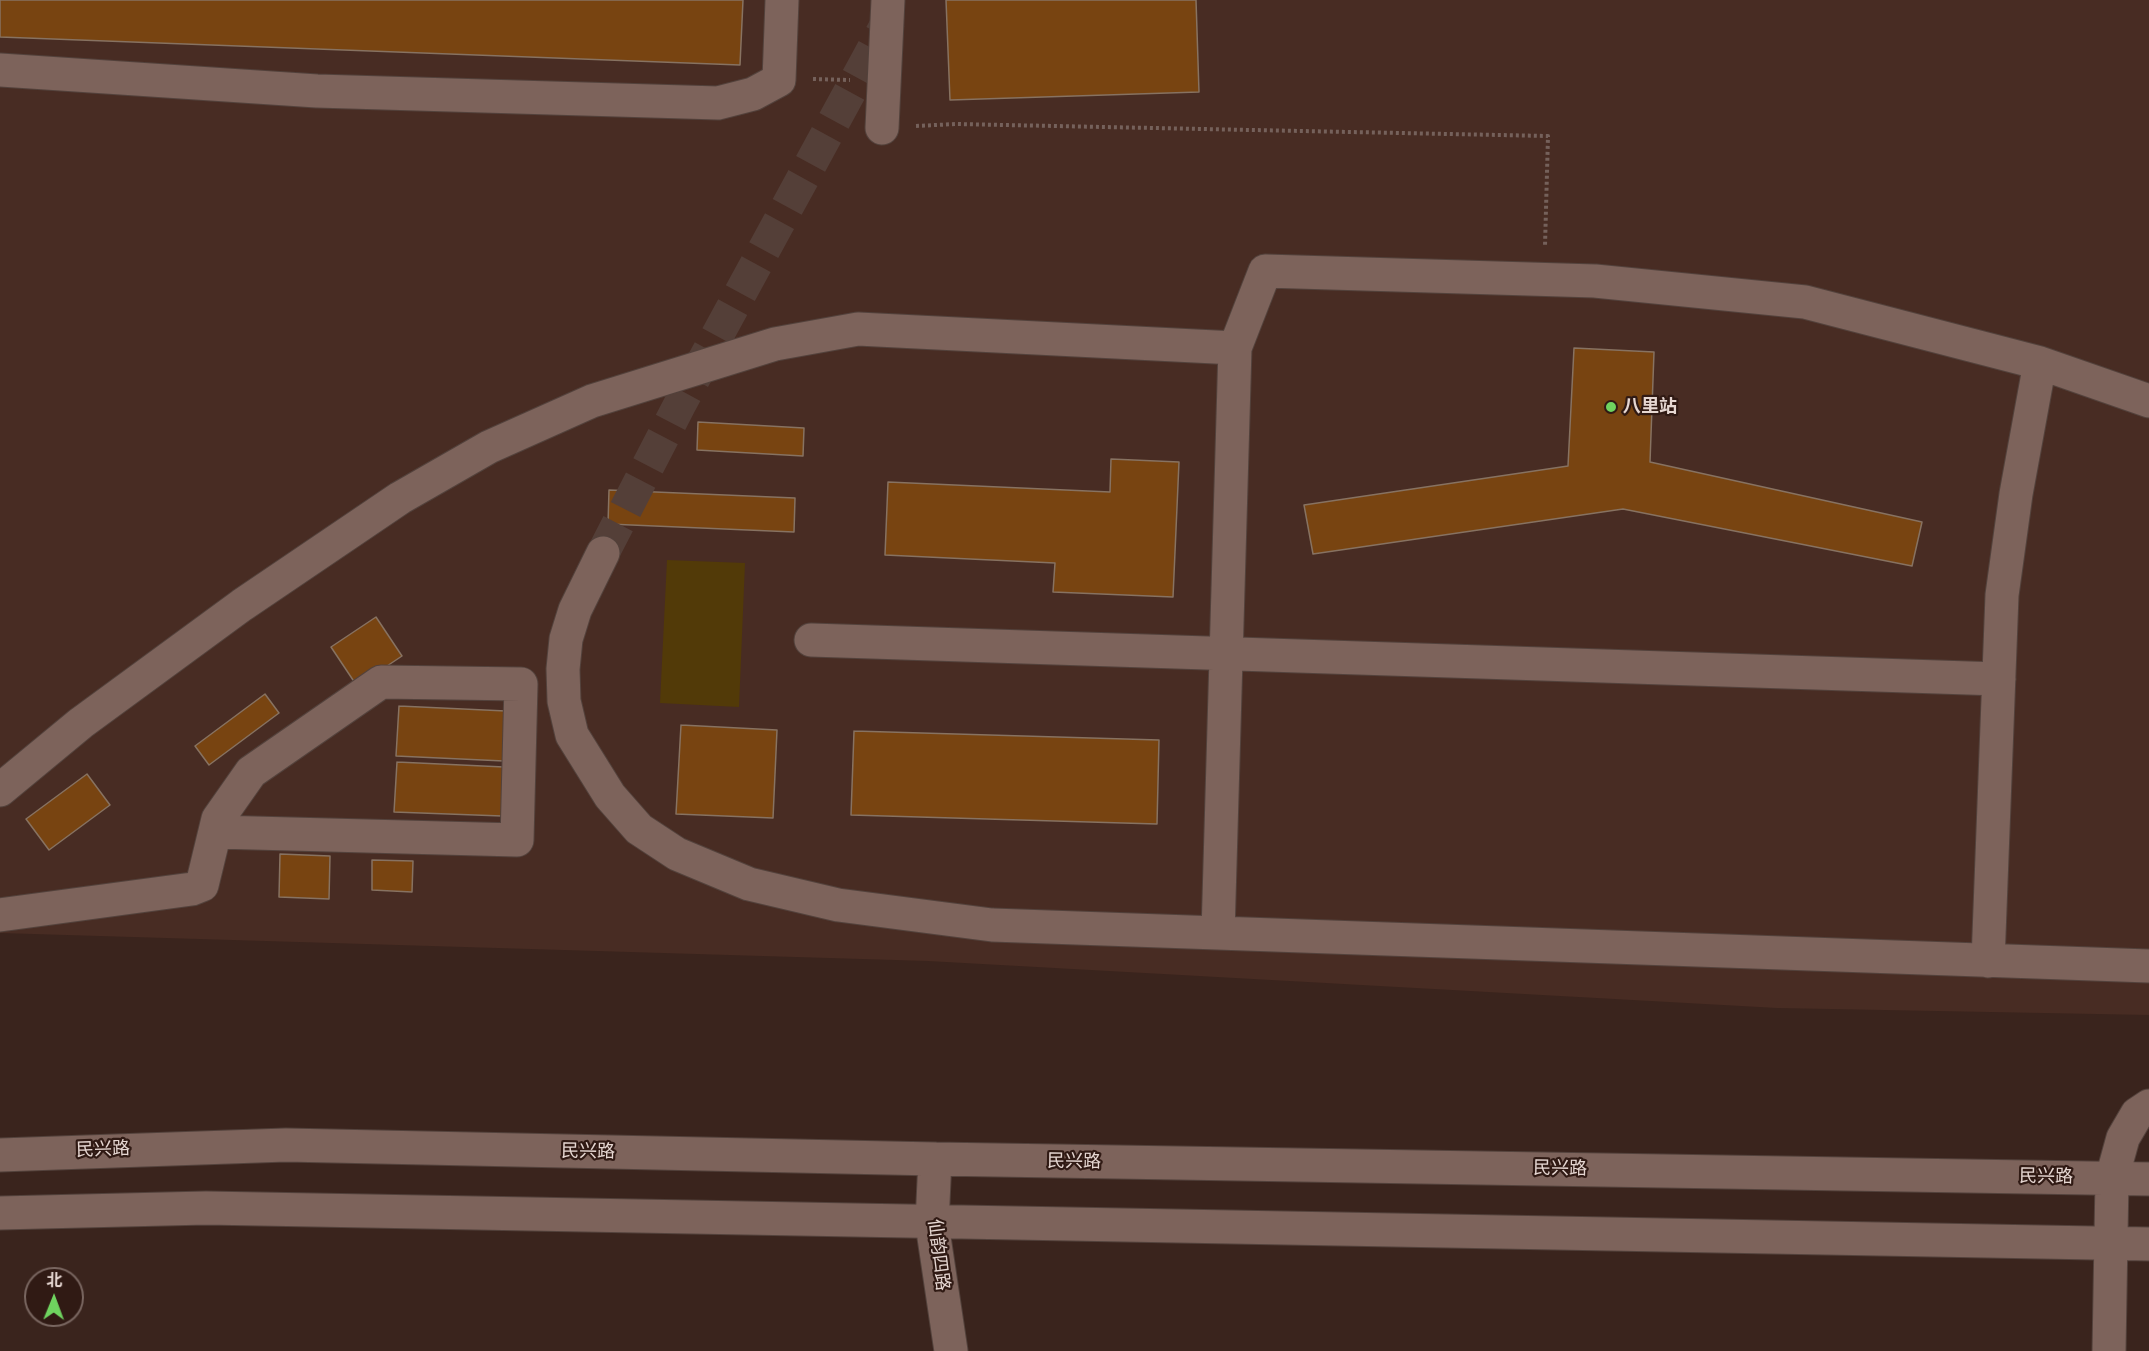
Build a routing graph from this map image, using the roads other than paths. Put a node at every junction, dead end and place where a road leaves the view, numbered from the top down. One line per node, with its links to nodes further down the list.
1 (782, 0): 3 (street)
2 (888, 0): 4 (street)
3 (0, 70)
4 (882, 128)
5 (1235, 348): 6 (street); 10 (street); 12 (street)
6 (2040, 363): 7 (street); 11 (street)
7 (2149, 401)
8 (603, 553): 15 (street)
9 (811, 640): 10 (street)
10 (1227, 653): 11 (street); 15 (street)
11 (1999, 679): 16 (street)
12 (0, 790)
13 (216, 832): 13 (street); 14 (street)
14 (0, 915)
15 (1218, 933): 16 (street)
16 (1988, 961): 17 (street)
17 (2149, 966)
18 (2149, 1106): 21 (street)
19 (0, 1155): 20 (street, 民兴路)
20 (935, 1159): 21 (street, 民兴路); 24 (street, 仙韵四路)
21 (2112, 1178): 22 (street, 民兴路); 25 (street)
22 (2149, 1179)
23 (0, 1213): 24 (street)
24 (932, 1224): 25 (street); 27 (street, 仙韵四路)
25 (2110, 1244): 26 (street); 28 (street)
26 (2149, 1244)
27 (951, 1351)
28 (2109, 1351)

